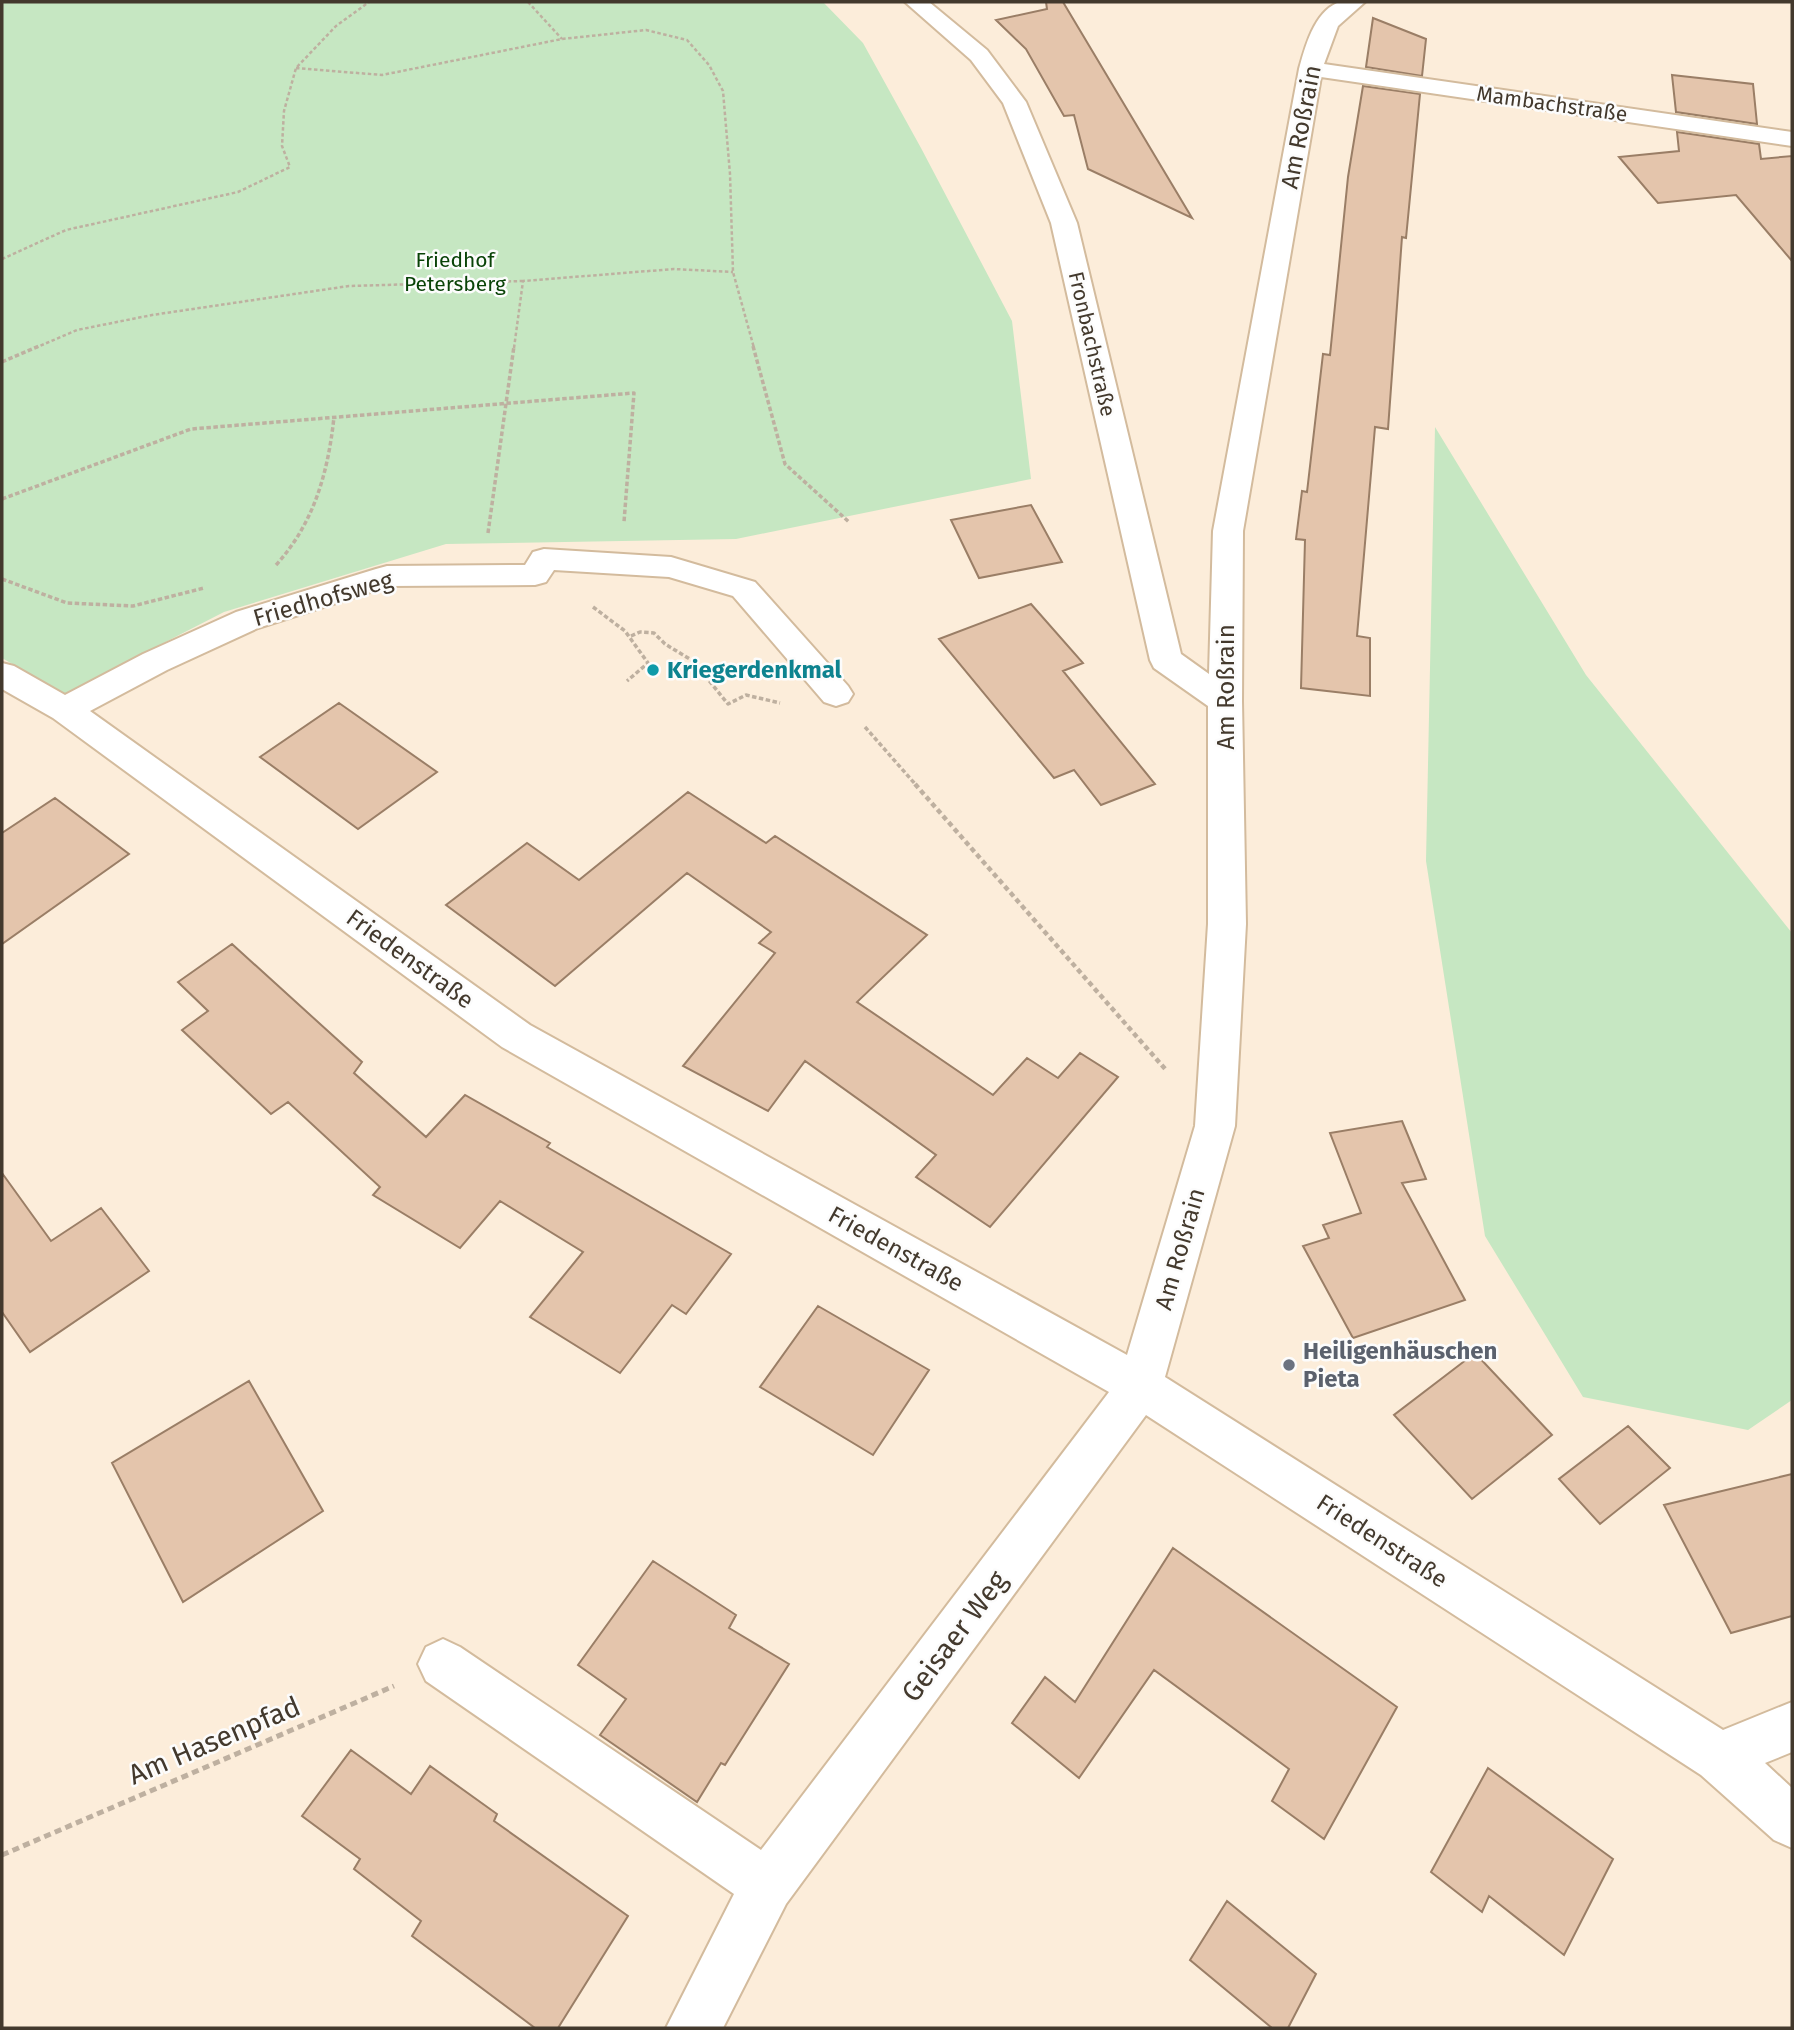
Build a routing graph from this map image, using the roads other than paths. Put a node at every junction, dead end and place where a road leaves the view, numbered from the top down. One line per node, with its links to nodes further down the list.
1 (916, 2): 7 (street, Fronbachstraße)
2 (1336, 5): 3 (street, Am Roßrain)
3 (1311, 69): 4 (street, Mambachstraße); 7 (street, Am Roßrain)
4 (1792, 139)
5 (2, 674): 8 (street, Friedenstraße)
6 (836, 694): 8 (street, Friedhofsweg)
7 (1225, 701): 9 (street, Am Roßrain)
8 (65, 710): 9 (street, Friedenstraße)
9 (1140, 1386): 12 (street, Friedenstraße); 14 (street, Geisaer Weg)
10 (443, 1664): 14 (street)
11 (1792, 1727): 12 (street)
12 (1718, 1757): 13 (street, Friedenstraße)
13 (1792, 1822)
14 (767, 1885): 15 (street, Geisaer Weg)
15 (694, 2028)

